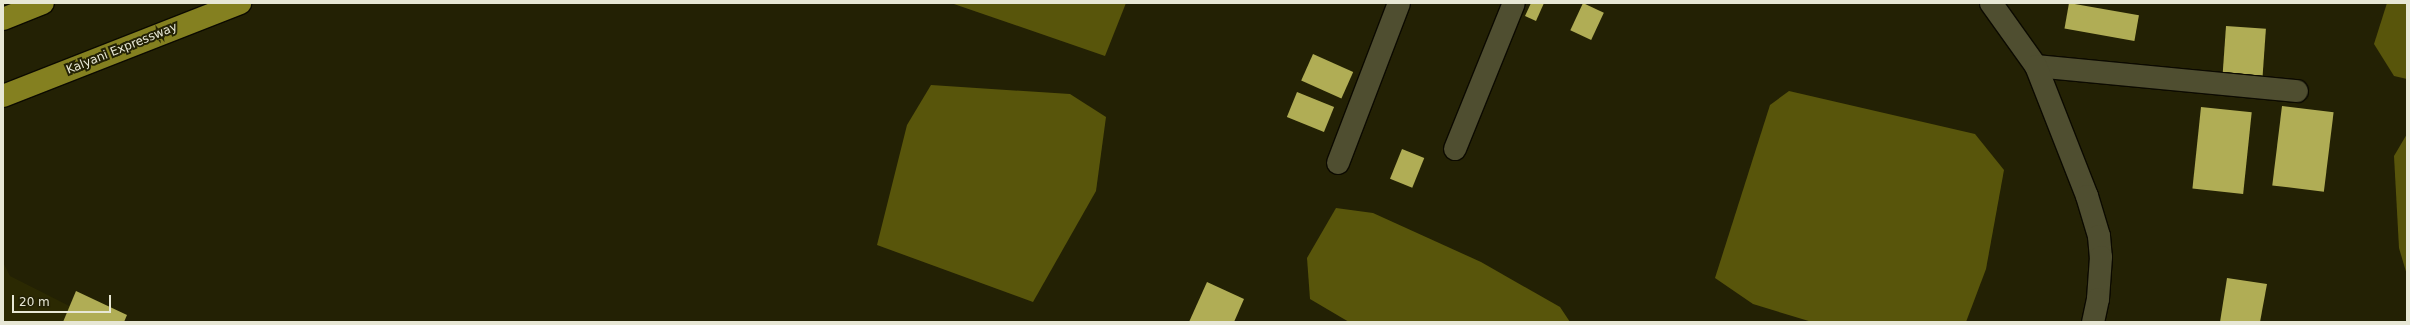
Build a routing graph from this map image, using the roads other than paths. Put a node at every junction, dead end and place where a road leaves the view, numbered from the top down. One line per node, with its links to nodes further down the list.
1 (43, 3): 6 (highway)
2 (240, 3): 9 (highway, Kalyani Expressway)
3 (1399, 3): 11 (street)
4 (1514, 3): 10 (street)
5 (1996, 4): 7 (street)
6 (3, 19)
7 (2036, 66): 8 (street); 12 (street)
8 (2297, 91)
9 (3, 96)
10 (1455, 149)
11 (1338, 163)
12 (2093, 322)

